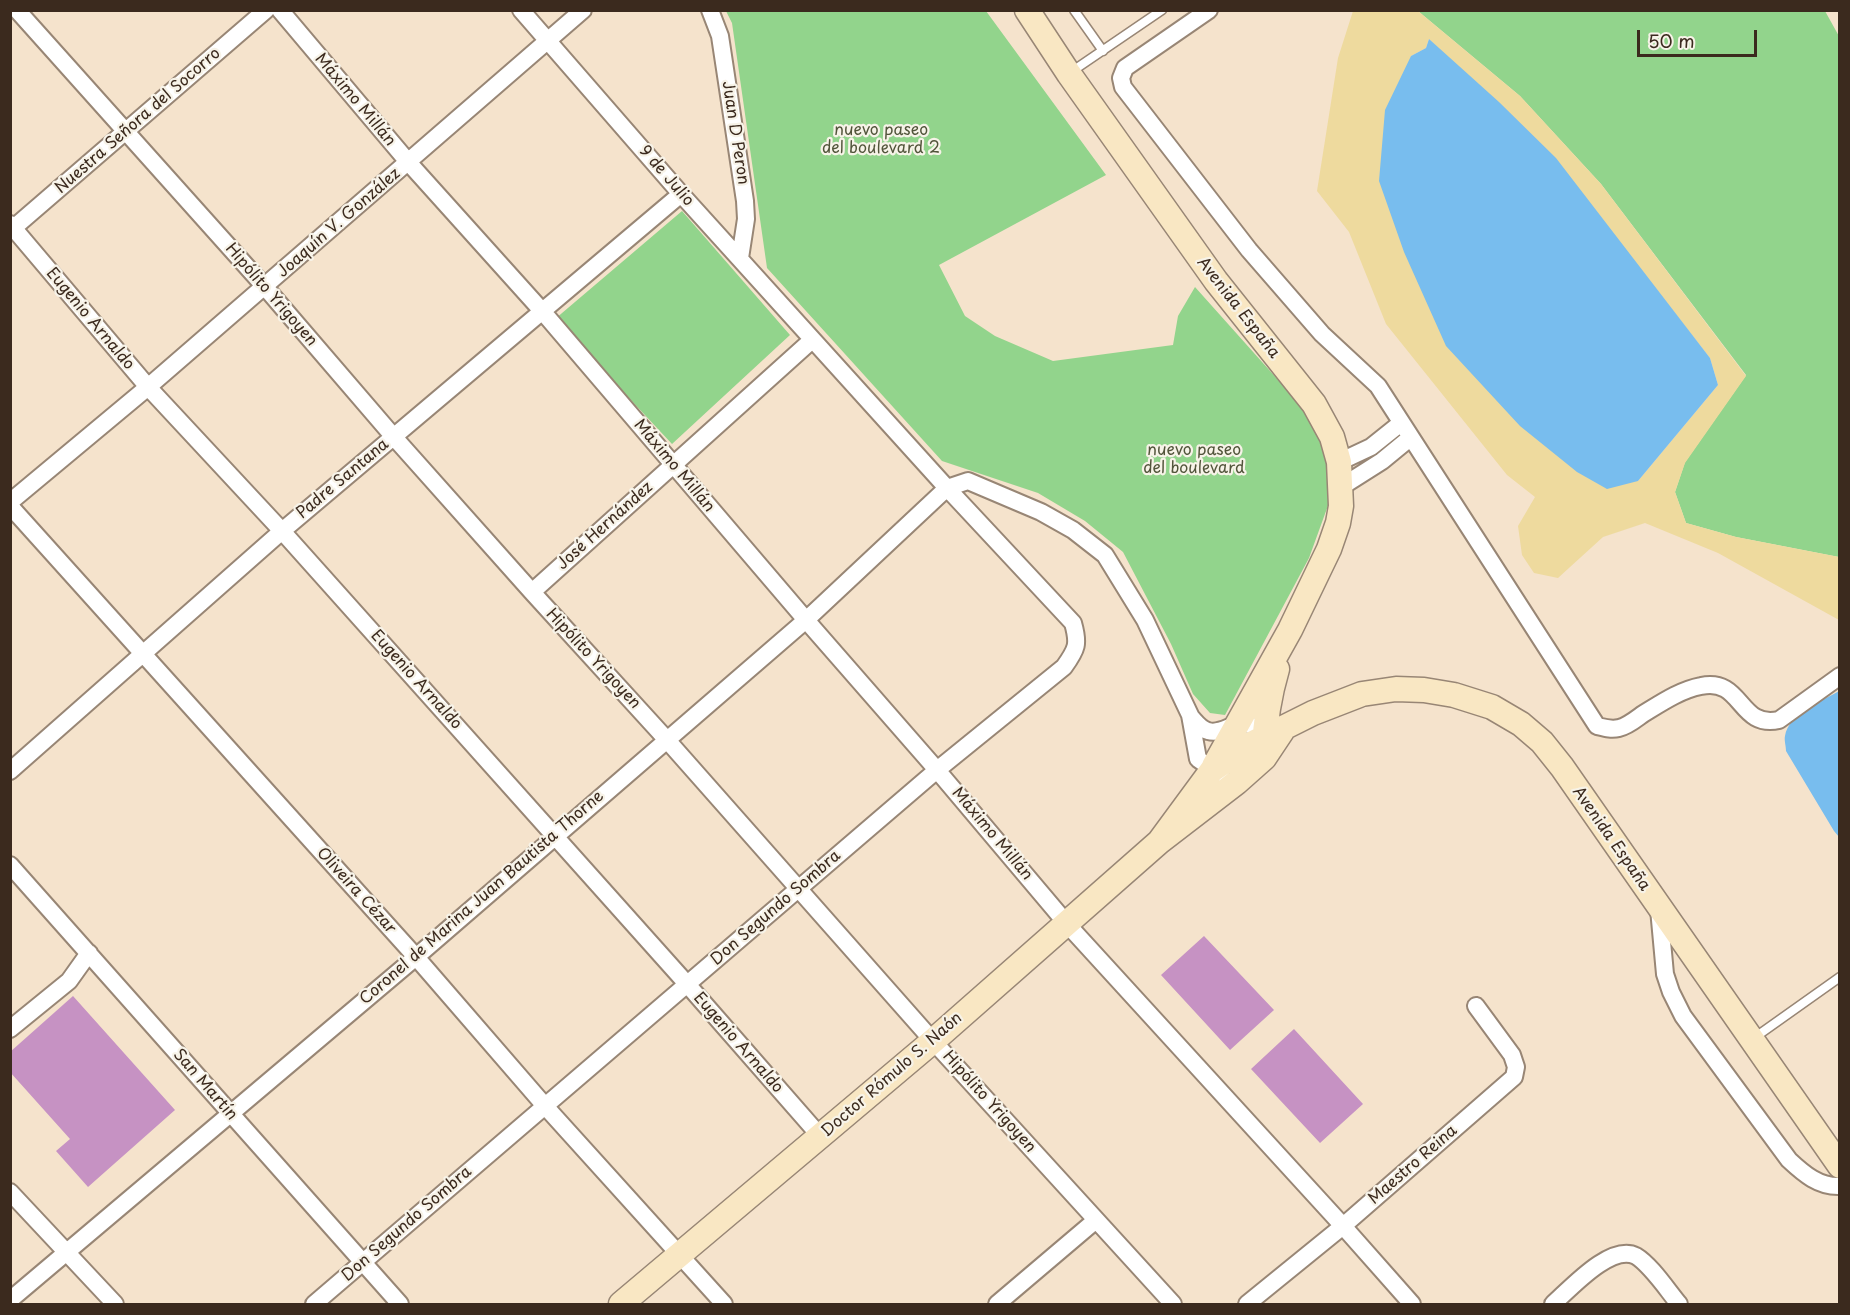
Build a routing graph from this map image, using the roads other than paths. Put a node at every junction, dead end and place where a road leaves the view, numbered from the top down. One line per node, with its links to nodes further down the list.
1 (17, 10): 14 (street, Hipólito Yrigoyen)
2 (266, 10): 14 (street, Nuestra Señora del Socorro)
3 (280, 10): 15 (street, Máximo Millán)
4 (521, 10): 11 (street, 9 de Julio)
5 (583, 10): 11 (street, Joaquín V. González)
6 (710, 10): 18 (street, Juan D Peron)
7 (1028, 10): 13 (main road, Avenida España)
8 (1074, 10): 12 (lane)
9 (1162, 10): 12 (lane)
10 (1209, 10): 23 (street)
11 (549, 42): 15 (street, Joaquín V. González); 16 (street, 9 de Julio)
12 (1103, 51): 13 (lane)
13 (1069, 74): 26 (main road, Avenida España)
14 (125, 132): 17 (street, Nuestra Señora del Socorro); 19 (street, Hipólito Yrigoyen)
15 (409, 163): 19 (street, Joaquín V. González); 20 (street, Máximo Millán)
16 (681, 194): 18 (street, 9 de Julio); 20 (street, Padre Santana)
17 (12, 228): 22 (street, Eugenio Arnaldo)
18 (740, 258): 21 (street, 9 de Julio)
19 (265, 287): 22 (street, Joaquín V. González); 24 (street, Hipólito Yrigoyen)
20 (543, 312): 24 (street, Padre Santana); 27 (street, Máximo Millán)
21 (812, 340): 27 (street, José Hernández); 29 (street, 9 de Julio)
22 (148, 387): 30 (street, Joaquín V. González); 31 (street, Eugenio Arnaldo)
23 (1401, 423): 25 (street); 26 (street)
24 (393, 436): 31 (street, Padre Santana); 32 (street, Hipólito Yrigoyen)
25 (1410, 438): 28 (street); 36 (street)
26 (1339, 462): 28 (main road, Avenida España)
27 (672, 465): 32 (street, José Hernández); 33 (street, Máximo Millán)
28 (1341, 487): 34 (main road, Avenida España)
29 (947, 488): 33 (street, Coronel de Marina Juan Bautista Thorne); 37 (street); 41 (street, Don Segundo Sombra)
30 (10, 504): 35 (street, Oliveira Cézar)
31 (282, 531): 35 (street, Padre Santana); 45 (street, Eugenio Arnaldo)
32 (532, 592): 40 (street, Hipólito Yrigoyen)
33 (806, 620): 40 (street, Coronel de Marina Juan Bautista Thorne); 41 (street, Máximo Millán)
34 (1290, 630): 38 (main road, Avenida España); 39 (main road, Avenida España)
35 (143, 654): 43 (street, Padre Santana); 52 (street, Oliveira Cézar)
36 (1839, 676)
37 (1190, 715): 38 (street); 42 (street)
38 (1237, 725): 39 (street); 42 (main road, Avenida España)
39 (1273, 731): 42 (main road, Doctor Rómulo S. Naón); 44 (main road, Doctor Rómulo S. Naón); 49 (main road, Avenida España)
40 (667, 740): 45 (street, Coronel de Marina Juan Bautista Thorne); 48 (street, Hipólito Yrigoyen)
41 (937, 770): 48 (street, Don Segundo Sombra); 50 (street, Máximo Millán)
42 (1212, 770): 44 (street); 46 (main road, Doctor Rómulo S. Naón)
43 (10, 771)
44 (1236, 782): 46 (main road, Doctor Rómulo S. Naón)
45 (555, 836): 52 (street, Coronel de Marina Juan Bautista Thorne); 54 (street, Eugenio Arnaldo)
46 (1159, 842): 50 (main road, Doctor Rómulo S. Naón)
47 (10, 865): 51 (street, San Martín)
48 (798, 889): 54 (street, Don Segundo Sombra); 58 (street, Hipólito Yrigoyen)
49 (1659, 908): 57 (main road, Avenida España); 63 (street)
50 (1067, 924): 58 (main road, Doctor Rómulo S. Naón); 66 (street, Máximo Millán)
51 (89, 953): 56 (street); 60 (street, San Martín)
52 (416, 957): 59 (street, Oliveira Cézar); 60 (street, Coronel de Marina Juan Bautista Thorne)
53 (1839, 977): 57 (lane)
54 (687, 984): 59 (street, Don Segundo Sombra); 61 (street, Eugenio Arnaldo)
55 (1476, 1006): 66 (street, Maestro Reina)
56 (10, 1029)
57 (1752, 1040): 62 (main road, Avenida España)
58 (933, 1041): 61 (main road, Doctor Rómulo S. Naón); 65 (street, Hipólito Yrigoyen)
59 (545, 1106): 68 (street, Oliveira Cézar); 69 (street, Don Segundo Sombra)
60 (229, 1113): 67 (street, Coronel de Marina Juan Bautista Thorne); 69 (street, San Martín)
61 (820, 1136): 68 (main road, Doctor Rómulo S. Naón)
62 (1839, 1166)
63 (1839, 1186)
64 (10, 1191): 67 (street)
65 (1096, 1220): 76 (street); 77 (street, Hipólito Yrigoyen)
66 (1343, 1226): 78 (street, Maestro Reina); 79 (street, Máximo Millán)
67 (66, 1251): 70 (street, Coronel de Marina Juan Bautista Thorne); 71 (street)
68 (681, 1255): 74 (main road, Doctor Rómulo S. Naón); 75 (street, Oliveira Cézar)
69 (363, 1262): 72 (street, Don Segundo Sombra); 73 (street, San Martín)
70 (10, 1300)
71 (115, 1305)
72 (314, 1305)
73 (400, 1305)
74 (621, 1305)
75 (724, 1305)
76 (997, 1305)
77 (1173, 1305)
78 (1247, 1305)
79 (1412, 1305)
80 (1552, 1305): 81 (street)
81 (1679, 1305)

